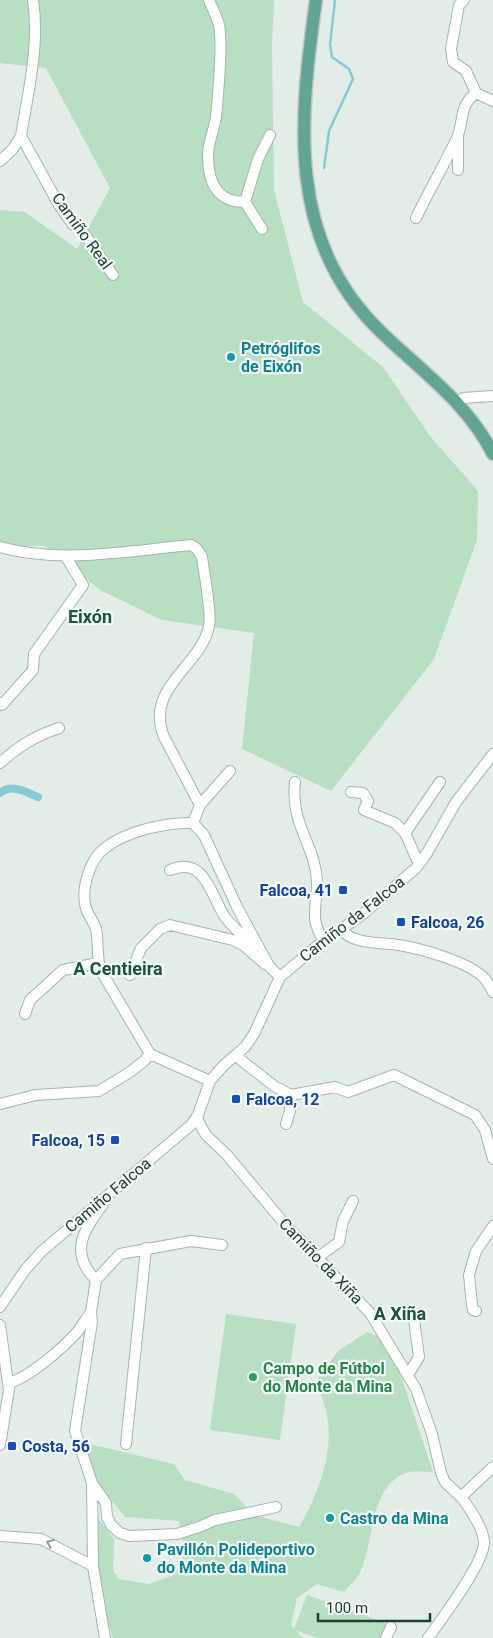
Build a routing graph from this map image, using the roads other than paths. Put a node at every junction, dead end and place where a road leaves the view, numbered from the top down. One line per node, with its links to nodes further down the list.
1 (33, 0): 9 (street)
2 (209, 0): 13 (street)
3 (316, 0): 20 (main road)
4 (324, 0): 18 (main road)
5 (464, 0): 6 (street)
6 (476, 93): 7 (street); 10 (street)
7 (493, 101)
8 (270, 134): 13 (street)
9 (21, 136): 11 (street); 16 (street, Camiño Real)
10 (458, 136): 12 (street); 14 (street)
11 (0, 161)
12 (458, 170)
13 (245, 202): 15 (street)
14 (416, 218)
15 (262, 229)
16 (112, 275)
17 (493, 396): 18 (street)
18 (463, 398): 19 (main road)
19 (493, 437)
20 (493, 454)
21 (0, 547): 22 (street)
22 (66, 557): 23 (street); 31 (street)
23 (0, 703)
24 (59, 728): 26 (street)
25 (493, 754): 34 (street, Camiño da Falcoa)
26 (0, 763)
27 (230, 770): 31 (street)
28 (295, 782): 37 (street)
29 (440, 782): 33 (street)
30 (351, 792): 33 (street)
31 (200, 805): 32 (street)
32 (193, 824): 38 (street); 39 (street)
33 (405, 833): 34 (street)
34 (419, 864): 36 (street, Camiño da Falcoa)
35 (170, 870): 38 (street)
36 (341, 929): 37 (street, Camiño da Falcoa); 43 (street)
37 (324, 941): 42 (street, Camiño da Falcoa)
38 (262, 953): 40 (street)
39 (98, 963): 44 (street); 45 (street)
40 (269, 966): 41 (street); 42 (street)
41 (130, 975)
42 (280, 977): 46 (street, Camiño da Falcoa)
43 (493, 992)
44 (25, 1014)
45 (150, 1054): 47 (street); 49 (street)
46 (236, 1056): 47 (street, Camiño da Falcoa); 48 (street)
47 (210, 1081): 50 (street)
48 (291, 1095): 51 (street); 52 (street)
49 (0, 1104)
50 (197, 1119): 53 (street, Camiño Falcoa); 58 (street, Camiño da Xiña)
51 (286, 1124)
52 (493, 1159)
53 (114, 1189): 59 (street); 60 (street, Camiño Falcoa)
54 (353, 1201): 58 (street)
55 (493, 1226): 61 (street)
56 (222, 1245): 57 (street)
57 (146, 1248): 59 (street); 70 (street)
58 (317, 1258): 68 (street, Camiño da Xiña)
59 (96, 1280): 62 (street)
60 (0, 1307)
61 (476, 1311)
62 (91, 1312): 65 (street); 66 (street)
63 (413, 1312): 68 (street)
64 (0, 1325): 69 (street)
65 (92, 1327): 66 (street); 67 (street)
66 (80, 1333): 67 (street); 69 (street)
67 (88, 1348): 73 (street)
68 (408, 1376): 74 (street, Camiño da Xiña)
69 (9, 1383): 71 (street)
70 (126, 1444)
71 (0, 1445)
72 (493, 1467): 74 (street)
73 (92, 1483): 75 (street); 77 (street)
74 (461, 1497): 81 (street, Camiño da Xiña)
75 (276, 1507)
76 (0, 1536): 77 (street, one-way to 76)
77 (93, 1566): 79 (street)
78 (391, 1627): 80 (street)
79 (105, 1638)
80 (386, 1638)
81 (428, 1638)

